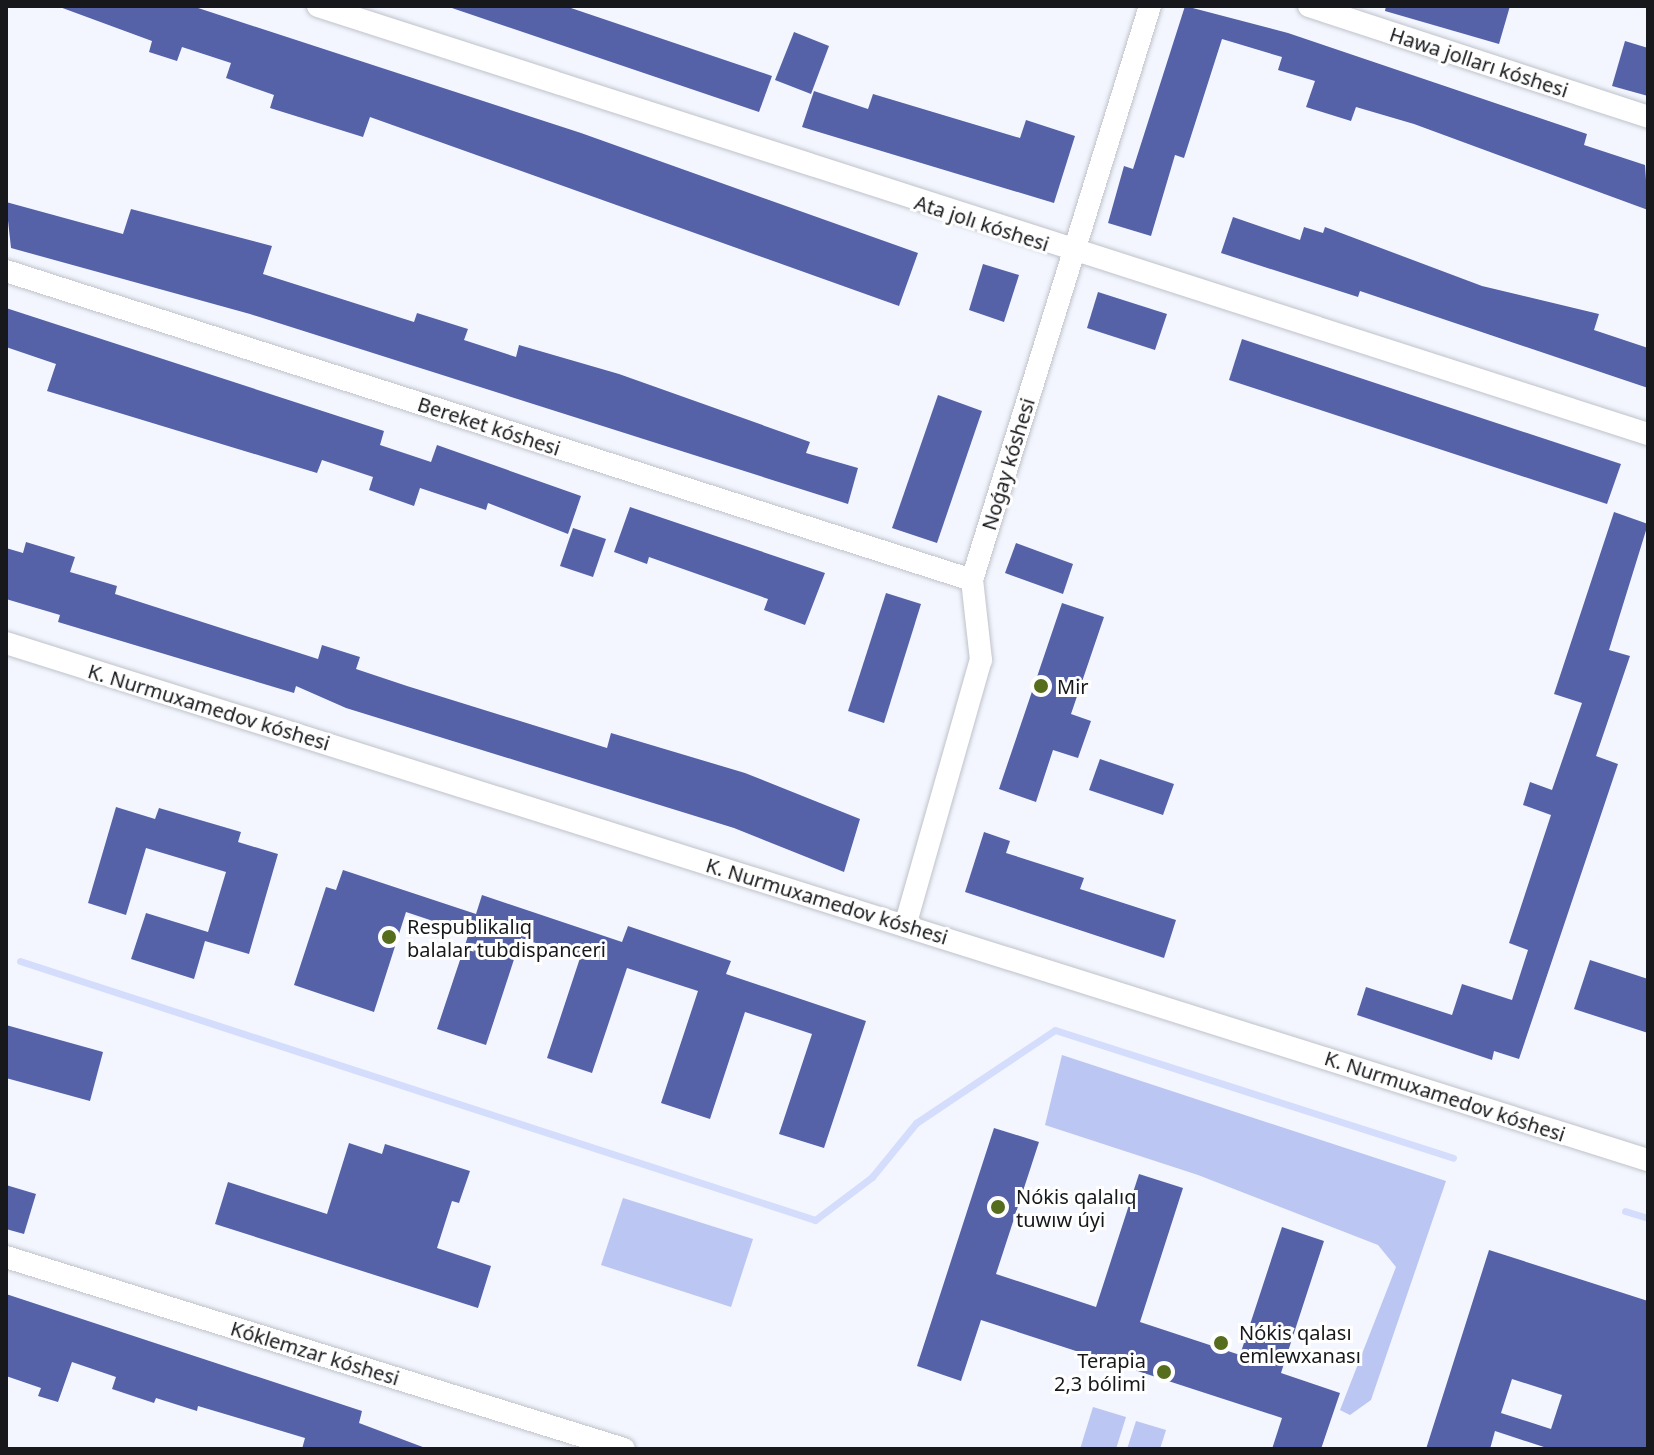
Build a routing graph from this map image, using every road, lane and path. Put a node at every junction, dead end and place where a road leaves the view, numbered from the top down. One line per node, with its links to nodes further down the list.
1 (318, 6): 5 (street, Ata jolı kóshesi)
2 (1150, 6): 5 (street, Noǵay kóshesi)
3 (1309, 6): 4 (street, Hawa jolları kóshesi)
4 (1648, 117)
5 (1074, 253): 7 (street, Ata jolı kóshesi); 8 (street, Noǵay kóshesi)
6 (6, 271): 8 (street, Bereket kóshesi)
7 (1648, 434)
8 (972, 580): 10 (street, Noǵay kóshesi)
9 (6, 643): 10 (street, K. Nurmuxamedov kóshesi)
10 (905, 926): 11 (street, K. Nurmuxamedov kóshesi)
11 (1648, 1160)
12 (6, 1257): 13 (street, Kóklemzar kóshesi)
13 (624, 1449)

